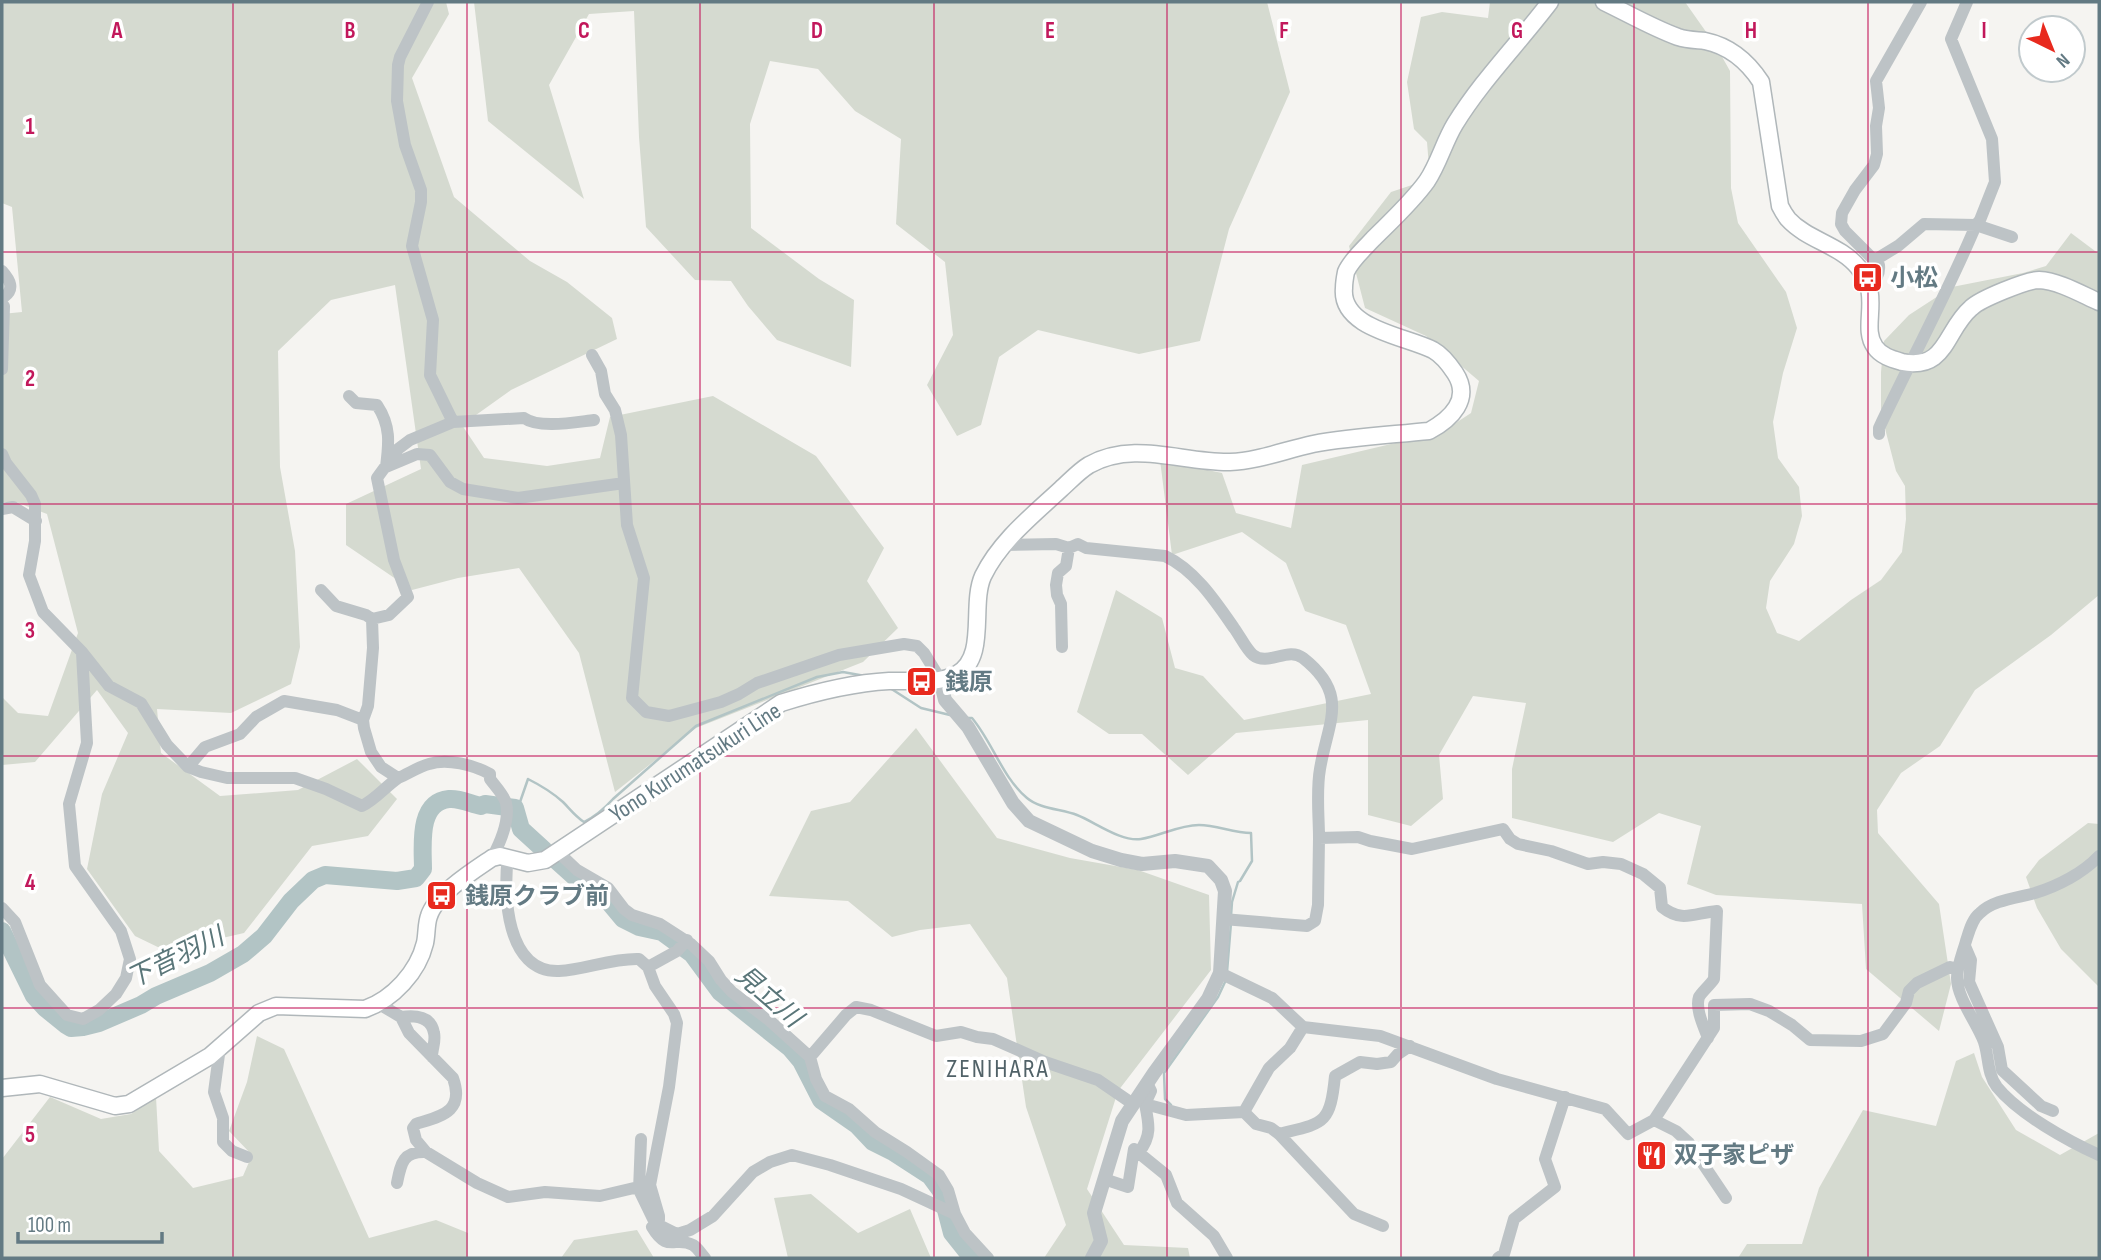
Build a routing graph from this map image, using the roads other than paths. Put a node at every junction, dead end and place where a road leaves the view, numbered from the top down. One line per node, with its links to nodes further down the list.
1 (428, 2): 18 (street)
2 (1550, 2): 25 (main road, Yono Kurumatsukuri Line)
3 (1604, 2): 10 (main road)
4 (1921, 2): 8 (street)
5 (1967, 2): 6 (street)
6 (1976, 225): 7 (street); 8 (street); 14 (street)
7 (2012, 237)
8 (1875, 260): 10 (street)
9 (2, 271): 11 (street)
10 (1869, 286): 14 (main road)
11 (3, 301): 15 (street)
12 (2099, 302): 14 (main road)
13 (592, 355): 22 (street)
14 (1909, 363): 19 (street)
15 (2, 369)
16 (349, 396): 21 (street)
17 (594, 420): 18 (street)
18 (453, 422): 21 (street)
19 (1879, 434)
20 (2, 454): 24 (street)
21 (386, 467): 22 (street); 28 (street)
22 (624, 483): 31 (street)
23 (2, 509): 24 (street)
24 (36, 521): 30 (street)
25 (1004, 545): 26 (street); 31 (main road, Yono Kurumatsukuri Line)
26 (1069, 548): 29 (street); 35 (street)
27 (321, 590): 28 (street)
28 (372, 619): 32 (street)
29 (1062, 647)
30 (82, 652): 33 (street); 39 (street)
31 (940, 679): 36 (main road, Yono Kurumatsukuri Line); 40 (street)
32 (363, 720): 33 (street); 34 (street)
33 (188, 767): 34 (street)
34 (398, 778): 38 (street)
35 (1319, 838): 40 (street); 49 (street)
36 (558, 852): 38 (main road, Yono Kurumatsukuri Line); 41 (street)
37 (2099, 856): 42 (street)
38 (500, 858): 43 (street); 46 (main road)
39 (2, 908)
40 (1223, 919): 45 (street)
41 (684, 944): 43 (street); 53 (street)
42 (1965, 946): 44 (street); 57 (street)
43 (648, 967): 72 (street)
44 (1958, 970): 49 (street); 65 (street)
45 (1220, 974): 48 (street); 56 (street)
46 (379, 1004): 47 (street); 51 (main road)
47 (401, 1017): 52 (street); 52 (street)
48 (1303, 1027): 50 (street); 58 (street)
49 (1708, 1038): 59 (street)
50 (1410, 1046): 55 (street); 60 (street)
51 (220, 1047): 54 (main road); 66 (street)
52 (432, 1057): 64 (street)
53 (810, 1057): 56 (street); 71 (street)
54 (2, 1088)
55 (1565, 1097): 59 (street); 78 (street)
56 (1139, 1104): 58 (street); 61 (street); 63 (street)
57 (2053, 1111)
58 (1244, 1112): 60 (street)
59 (1654, 1120): 70 (street)
60 (1279, 1134): 73 (street)
61 (1118, 1135): 63 (street); 67 (street)
62 (641, 1139): 69 (street)
63 (1137, 1151): 67 (street); 77 (street)
64 (426, 1152): 68 (street); 69 (street)
65 (2099, 1155)
66 (247, 1157)
67 (1104, 1179): 76 (street)
68 (397, 1183)
69 (639, 1191): 72 (street)
70 (1726, 1198)
71 (948, 1211): 72 (street); 75 (street)
72 (655, 1223): 74 (street)
73 (1383, 1226)
74 (705, 1258)
75 (988, 1258)
76 (1092, 1258)
77 (1227, 1258)
78 (1498, 1258)

